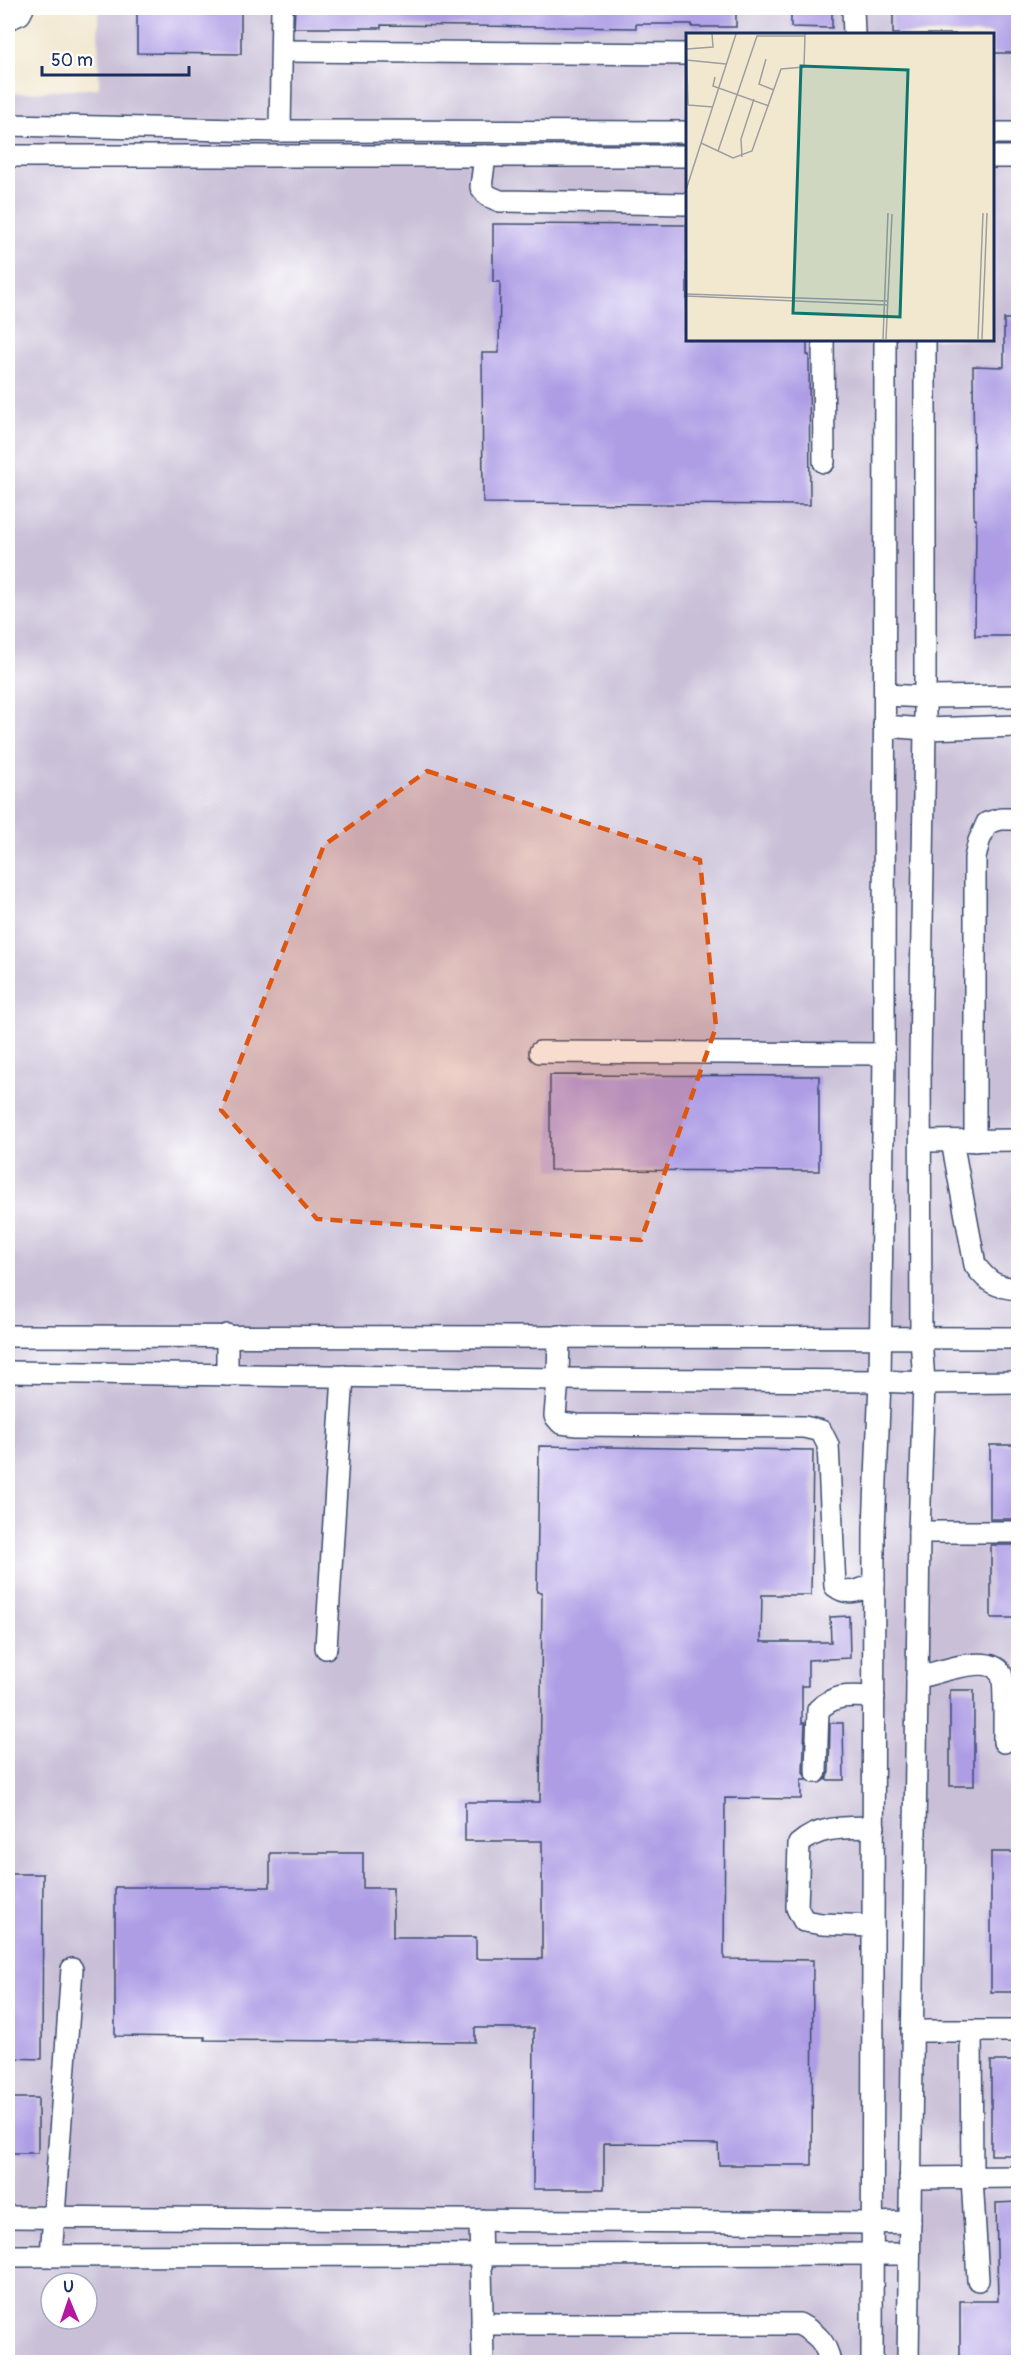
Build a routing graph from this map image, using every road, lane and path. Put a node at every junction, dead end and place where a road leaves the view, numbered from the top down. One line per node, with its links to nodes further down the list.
1 (23, 8): 4 (street)
2 (282, 8): 6 (street)
3 (853, 8): 5 (street)
4 (8, 19)
5 (854, 33)
6 (282, 51): 7 (street); 9 (street)
7 (686, 54)
8 (8, 125): 9 (street)
9 (280, 131): 10 (street)
10 (686, 132)
11 (993, 133): 12 (street)
12 (1018, 133)
13 (8, 156): 14 (street)
14 (485, 156): 15 (street); 18 (street)
15 (686, 156)
16 (993, 156): 17 (street)
17 (1018, 157)
18 (686, 204)
19 (823, 340): 22 (street)
20 (885, 340): 23 (street)
21 (925, 340): 25 (street)
22 (824, 462)
23 (885, 695): 25 (street); 26 (street)
24 (1018, 696): 25 (street)
25 (926, 697): 28 (street)
26 (884, 726): 28 (street); 31 (street)
27 (1018, 726): 28 (street)
28 (925, 729): 33 (street)
29 (1018, 819): 35 (street)
30 (540, 1052): 31 (street)
31 (884, 1054): 40 (street)
32 (1018, 1140): 35 (street)
33 (922, 1141): 34 (street); 41 (street)
34 (952, 1141): 35 (street); 36 (street)
35 (975, 1141)
36 (1018, 1289)
37 (227, 1335): 38 (street); 39 (street); 44 (street)
38 (8, 1336)
39 (559, 1336): 40 (street); 46 (street)
40 (880, 1336): 41 (street); 47 (street)
41 (921, 1337): 42 (street); 49 (street)
42 (1018, 1338)
43 (8, 1372): 44 (street)
44 (227, 1375): 45 (street)
45 (343, 1376): 46 (street); 53 (street)
46 (558, 1379): 47 (street); 52 (street)
47 (880, 1381): 49 (street); 52 (street)
48 (1018, 1382): 49 (street)
49 (924, 1383): 50 (street)
50 (919, 1532): 51 (street); 54 (street)
51 (1018, 1532)
52 (874, 1584): 55 (street)
53 (326, 1648)
54 (917, 1678): 56 (street); 61 (street)
55 (874, 1697): 57 (street); 58 (street)
56 (1004, 1742)
57 (816, 1772)
58 (874, 1827): 59 (street); 59 (street)
59 (873, 1926): 71 (street)
60 (72, 1969): 67 (street)
61 (912, 2031): 62 (street); 65 (street)
62 (970, 2031): 63 (street); 66 (street)
63 (1018, 2031)
64 (1018, 2177): 66 (street)
65 (910, 2178): 66 (street); 70 (street)
66 (972, 2178): 77 (street)
67 (53, 2216): 68 (street); 69 (street); 75 (street)
68 (8, 2217)
69 (480, 2220): 71 (street); 72 (street)
70 (910, 2222): 71 (street); 73 (street)
71 (872, 2223): 76 (street)
72 (482, 2254): 75 (street); 76 (street); 78 (street)
73 (909, 2254): 76 (street); 82 (street)
74 (8, 2256): 75 (street)
75 (51, 2256)
76 (872, 2256): 81 (street)
77 (978, 2280)
78 (482, 2324): 79 (street); 80 (street)
79 (483, 2362)
80 (830, 2362)
81 (872, 2362)
82 (908, 2362)

